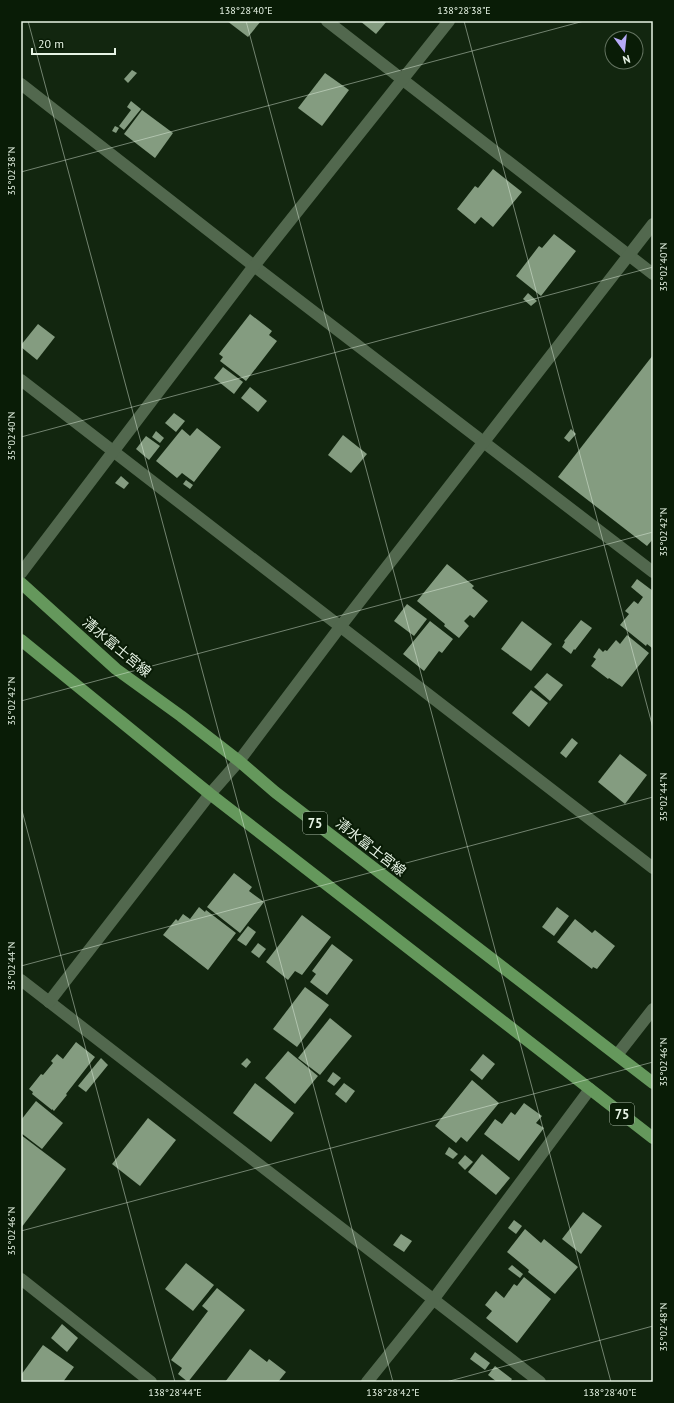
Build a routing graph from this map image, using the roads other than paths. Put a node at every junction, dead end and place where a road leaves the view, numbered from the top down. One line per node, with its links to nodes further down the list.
1 (327, 21): 3 (street)
2 (449, 21): 3 (street)
3 (403, 80): 6 (street); 7 (street)
4 (21, 84): 7 (street)
5 (653, 224): 6 (street)
6 (628, 255): 8 (street); 10 (street)
7 (254, 266): 10 (street); 11 (street)
8 (653, 274)
9 (21, 380): 11 (street)
10 (484, 442): 12 (street); 15 (street)
11 (113, 451): 13 (street); 15 (street)
12 (653, 572)
13 (21, 573)
14 (21, 583): 17 (main road, 清水富士宮線 / 75)
15 (340, 627): 17 (street); 19 (street)
16 (21, 640): 18 (main road, 75)
17 (239, 761): 18 (street); 23 (main road, 清水富士宮線 / 75)
18 (210, 794): 21 (street); 25 (main road, 75)
19 (653, 868)
20 (21, 980): 21 (street)
21 (49, 1002): 28 (street)
22 (653, 1009): 23 (street)
23 (617, 1055): 24 (main road, 清水富士宮線 / 75)
24 (653, 1083)
25 (590, 1089): 26 (main road, 75); 28 (street)
26 (653, 1138)
27 (21, 1279): 29 (street)
28 (433, 1300): 30 (street); 31 (street)
29 (151, 1382)
30 (367, 1382)
31 (540, 1382)

